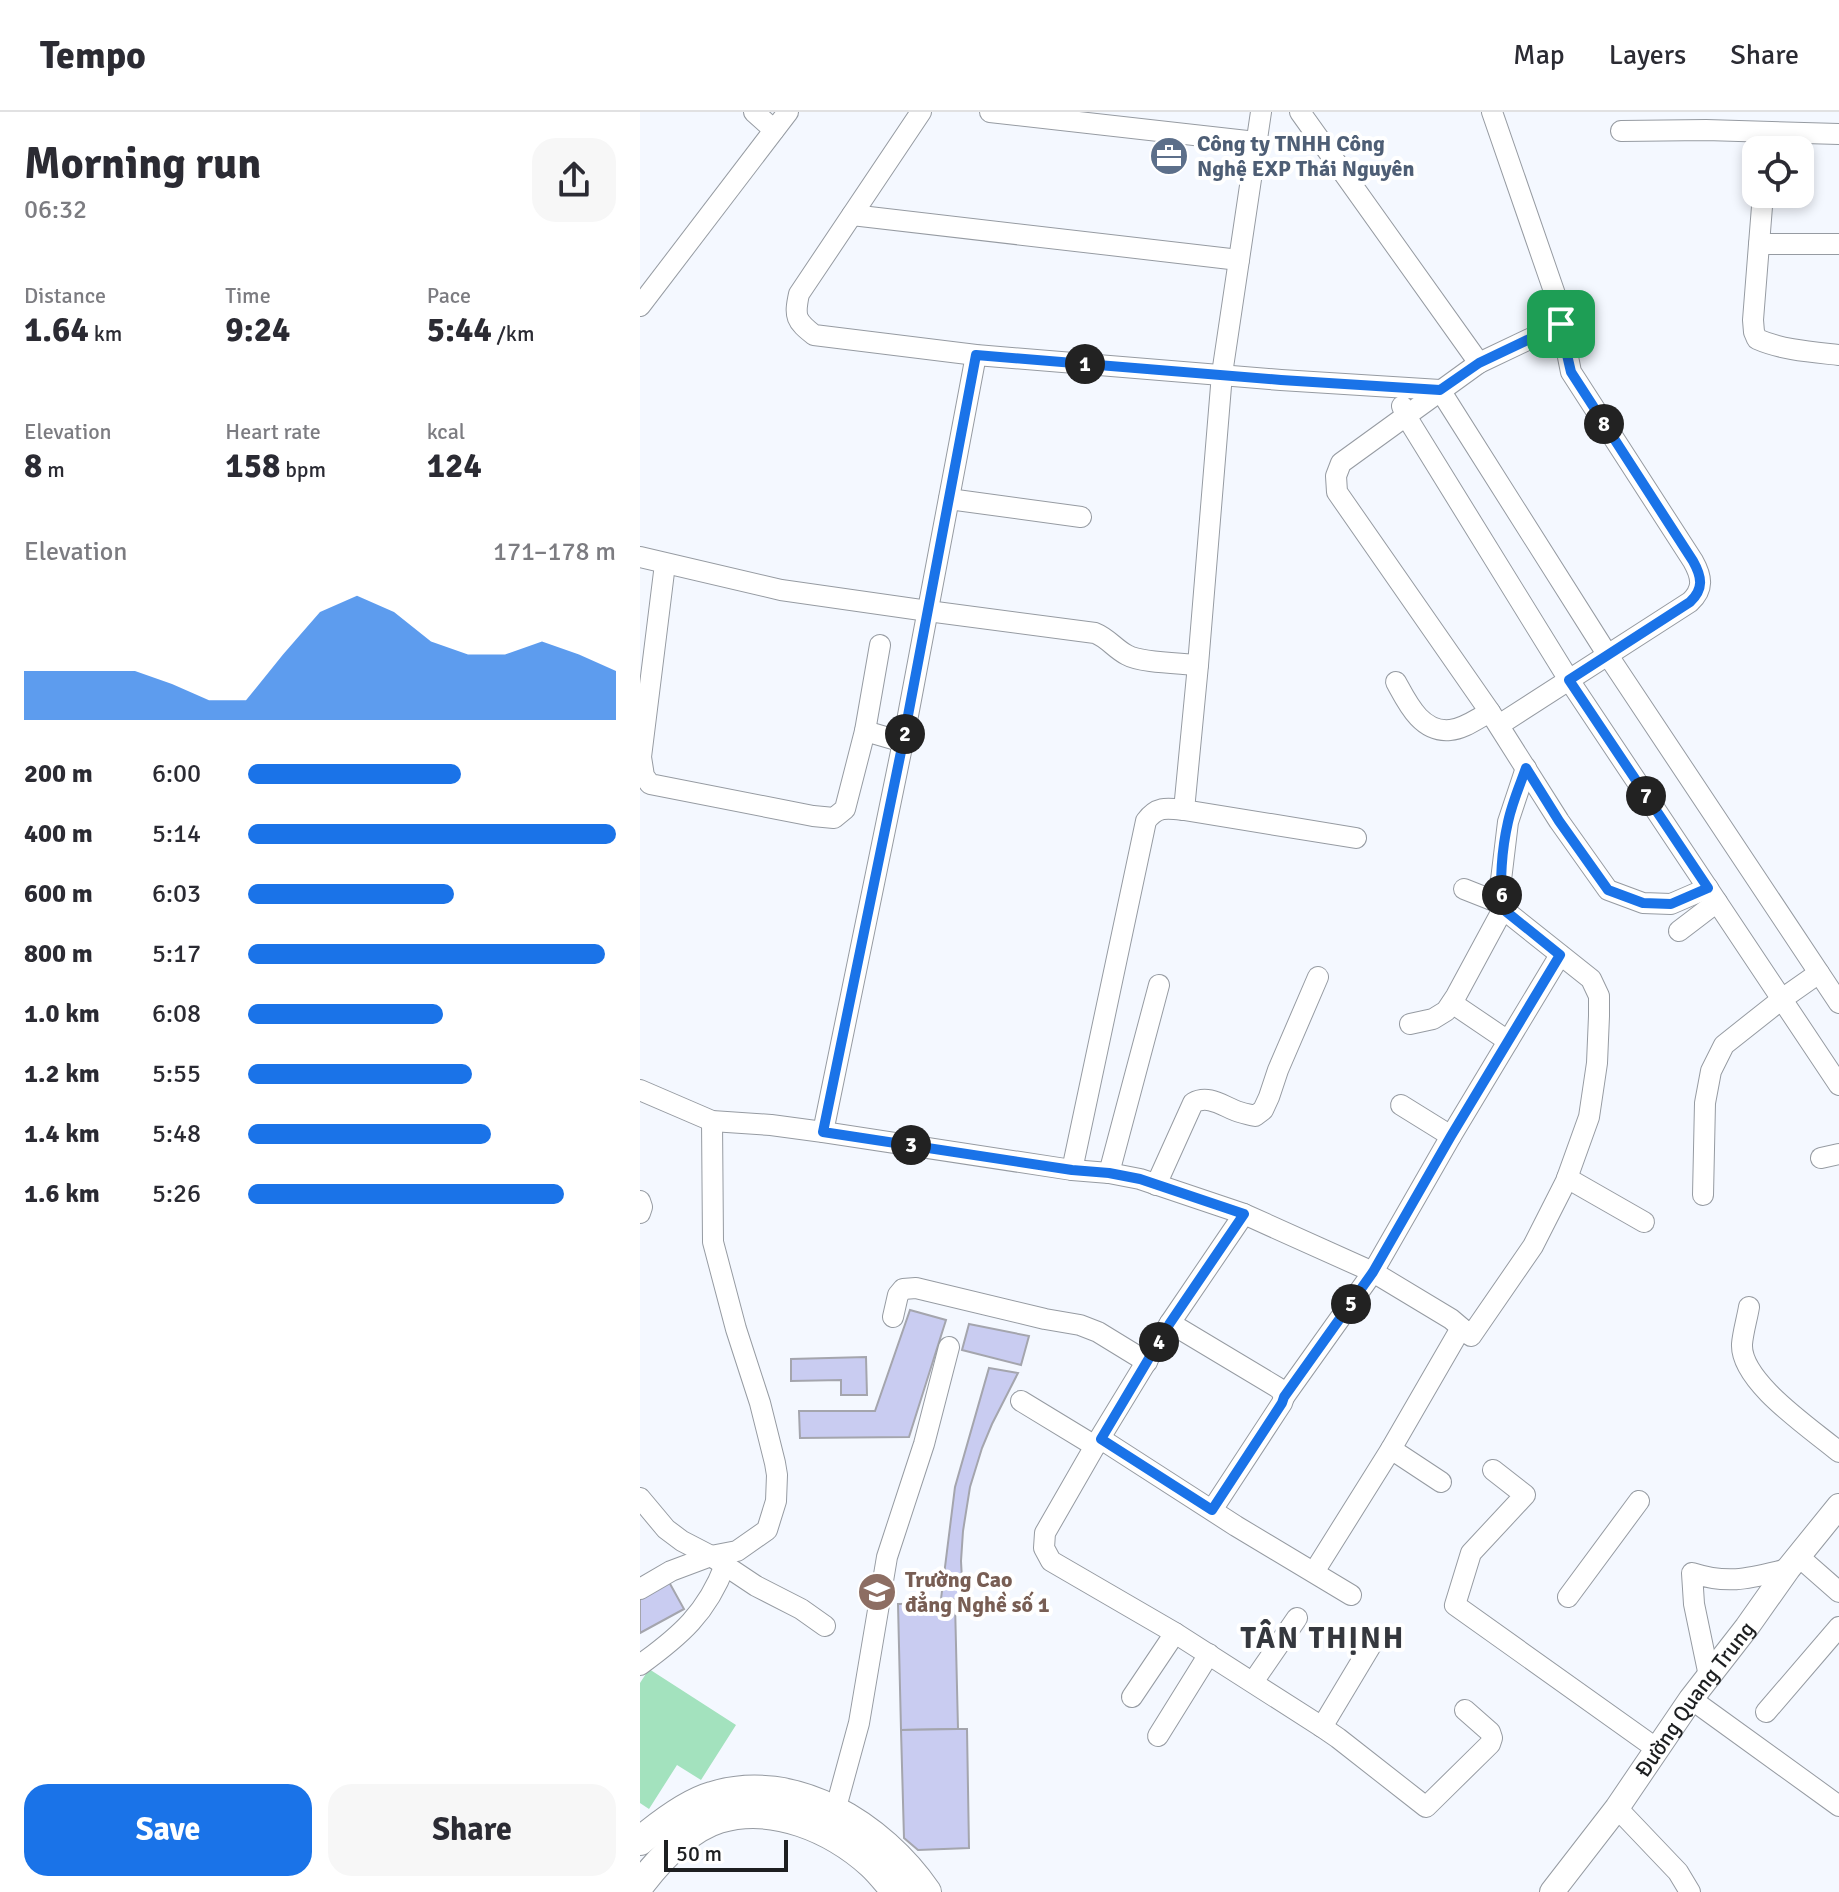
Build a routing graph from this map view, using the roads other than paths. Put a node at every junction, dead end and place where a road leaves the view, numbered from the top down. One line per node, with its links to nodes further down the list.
1 (754, 112): 8 (street)
2 (788, 112): 8 (street)
3 (921, 112): 15 (street)
4 (990, 112): 13 (street)
5 (1261, 112): 13 (street)
6 (1300, 112): 23 (street)
7 (1492, 112): 20 (street)
8 (774, 130): 19 (street)
9 (1621, 131): 12 (street)
10 (1839, 134): 11 (street)
11 (1814, 136)
12 (1742, 139)
13 (1256, 142): 18 (street)
14 (1762, 208): 16 (street)
15 (852, 215): 18 (street); 21 (street)
16 (1759, 244): 17 (street); 22 (street)
17 (1839, 244)
18 (1239, 260): 24 (street)
19 (640, 306)
20 (1561, 324): 23 (street); 34 (street)
21 (976, 355): 24 (street); 28 (street)
22 (1839, 355)
23 (1479, 363): 26 (street)
24 (1222, 374): 25 (street); 35 (street)
25 (1395, 386): 26 (street); 27 (street)
26 (1440, 390): 27 (street); 34 (street)
27 (1406, 416): 36 (street); 38 (street)
28 (949, 499): 29 (street); 32 (street)
29 (1081, 517)
30 (640, 557): 31 (street)
31 (665, 564): 32 (street); 39 (street)
32 (928, 611): 35 (street); 40 (street)
33 (880, 645): 39 (street)
34 (1607, 654): 36 (street); 49 (street)
35 (1198, 665): 42 (street)
36 (1569, 680): 38 (street); 45 (street)
37 (1396, 682): 38 (street)
38 (1495, 718): 41 (street)
39 (865, 731): 40 (street)
40 (903, 742): 62 (street)
41 (1526, 768): 45 (street); 46 (street)
42 (1184, 810): 43 (street); 64 (street)
43 (1356, 838)
44 (1464, 889): 46 (street)
45 (1712, 895): 47 (street); 52 (street)
46 (1503, 907): 48 (street); 53 (street)
47 (1679, 931)
48 (1560, 955): 56 (street); 66 (street)
49 (1819, 973): 52 (street); 54 (street)
50 (1318, 977): 67 (street)
51 (1159, 985): 65 (street)
52 (1782, 999): 57 (street); 68 (street)
53 (1452, 1003): 55 (street); 56 (street)
54 (1839, 1003)
55 (1410, 1024)
56 (1508, 1041): 63 (street)
57 (1839, 1085)
58 (647, 1093): 60 (street); 61 (street)
59 (1401, 1105): 63 (street)
60 (640, 1112)
61 (712, 1121): 62 (street); 91 (street)
62 (823, 1132): 64 (street)
63 (1451, 1136): 73 (street)
64 (1072, 1170): 65 (street)
65 (1109, 1173): 67 (street)
66 (1567, 1178): 72 (street); 77 (street)
67 (1156, 1185): 71 (street)
68 (1703, 1195)
69 (640, 1201): 70 (street)
70 (640, 1213)
71 (1244, 1214): 73 (street); 76 (street)
72 (1644, 1222)
73 (1373, 1272): 77 (street); 80 (street)
74 (1749, 1307): 84 (street)
75 (893, 1317): 79 (street)
76 (1170, 1323): 79 (street); 80 (street)
77 (1466, 1332): 83 (street)
78 (949, 1347): 116 (street)
79 (1147, 1362): 82 (street)
80 (1284, 1397): 89 (street)
81 (1021, 1401): 82 (street)
82 (1098, 1442): 89 (street); 101 (street)
83 (1391, 1449): 86 (street); 93 (street)
84 (1839, 1452)
85 (1493, 1470): 113 (street)
86 (1441, 1482)
87 (640, 1498): 91 (street)
88 (1639, 1501): 97 (street)
89 (1212, 1510): 93 (street)
90 (1837, 1512): 92 (main road, Đường Quang Trung)
91 (718, 1561): 94 (street); 99 (street); 104 (street)
92 (1793, 1562): 95 (street); 105 (main road, Đường Quang Trung); 105 (street)
93 (1314, 1572): 96 (street)
94 (640, 1589)
95 (1839, 1592)
96 (1351, 1595)
97 (1568, 1597)
98 (1297, 1618): 106 (street)
99 (825, 1626)
100 (1839, 1627): 110 (street)
101 (1175, 1633): 103 (street); 107 (street)
102 (1376, 1637): 111 (street)
103 (1209, 1654): 106 (street); 112 (street)
104 (640, 1665)
105 (1709, 1676): 108 (main road, Đường Quang Trung)
106 (1253, 1682): 111 (street)
107 (1132, 1697)
108 (1691, 1699): 113 (main road, Đường Quang Trung); 114 (street)
109 (1465, 1710): 111 (street)
110 (1766, 1712)
111 (1322, 1727)
112 (1158, 1736)
113 (1657, 1749): 115 (main road, Đường Quang Trung)
114 (1839, 1806)
115 (1617, 1808): 121 (main road, Đường Quang Trung); 122 (street)
116 (835, 1811): 117 (highway); 120 (highway)
117 (640, 1841)
118 (640, 1885): 119 (highway)
119 (896, 1892)
120 (927, 1892)
121 (1552, 1892)
122 (1690, 1892)

